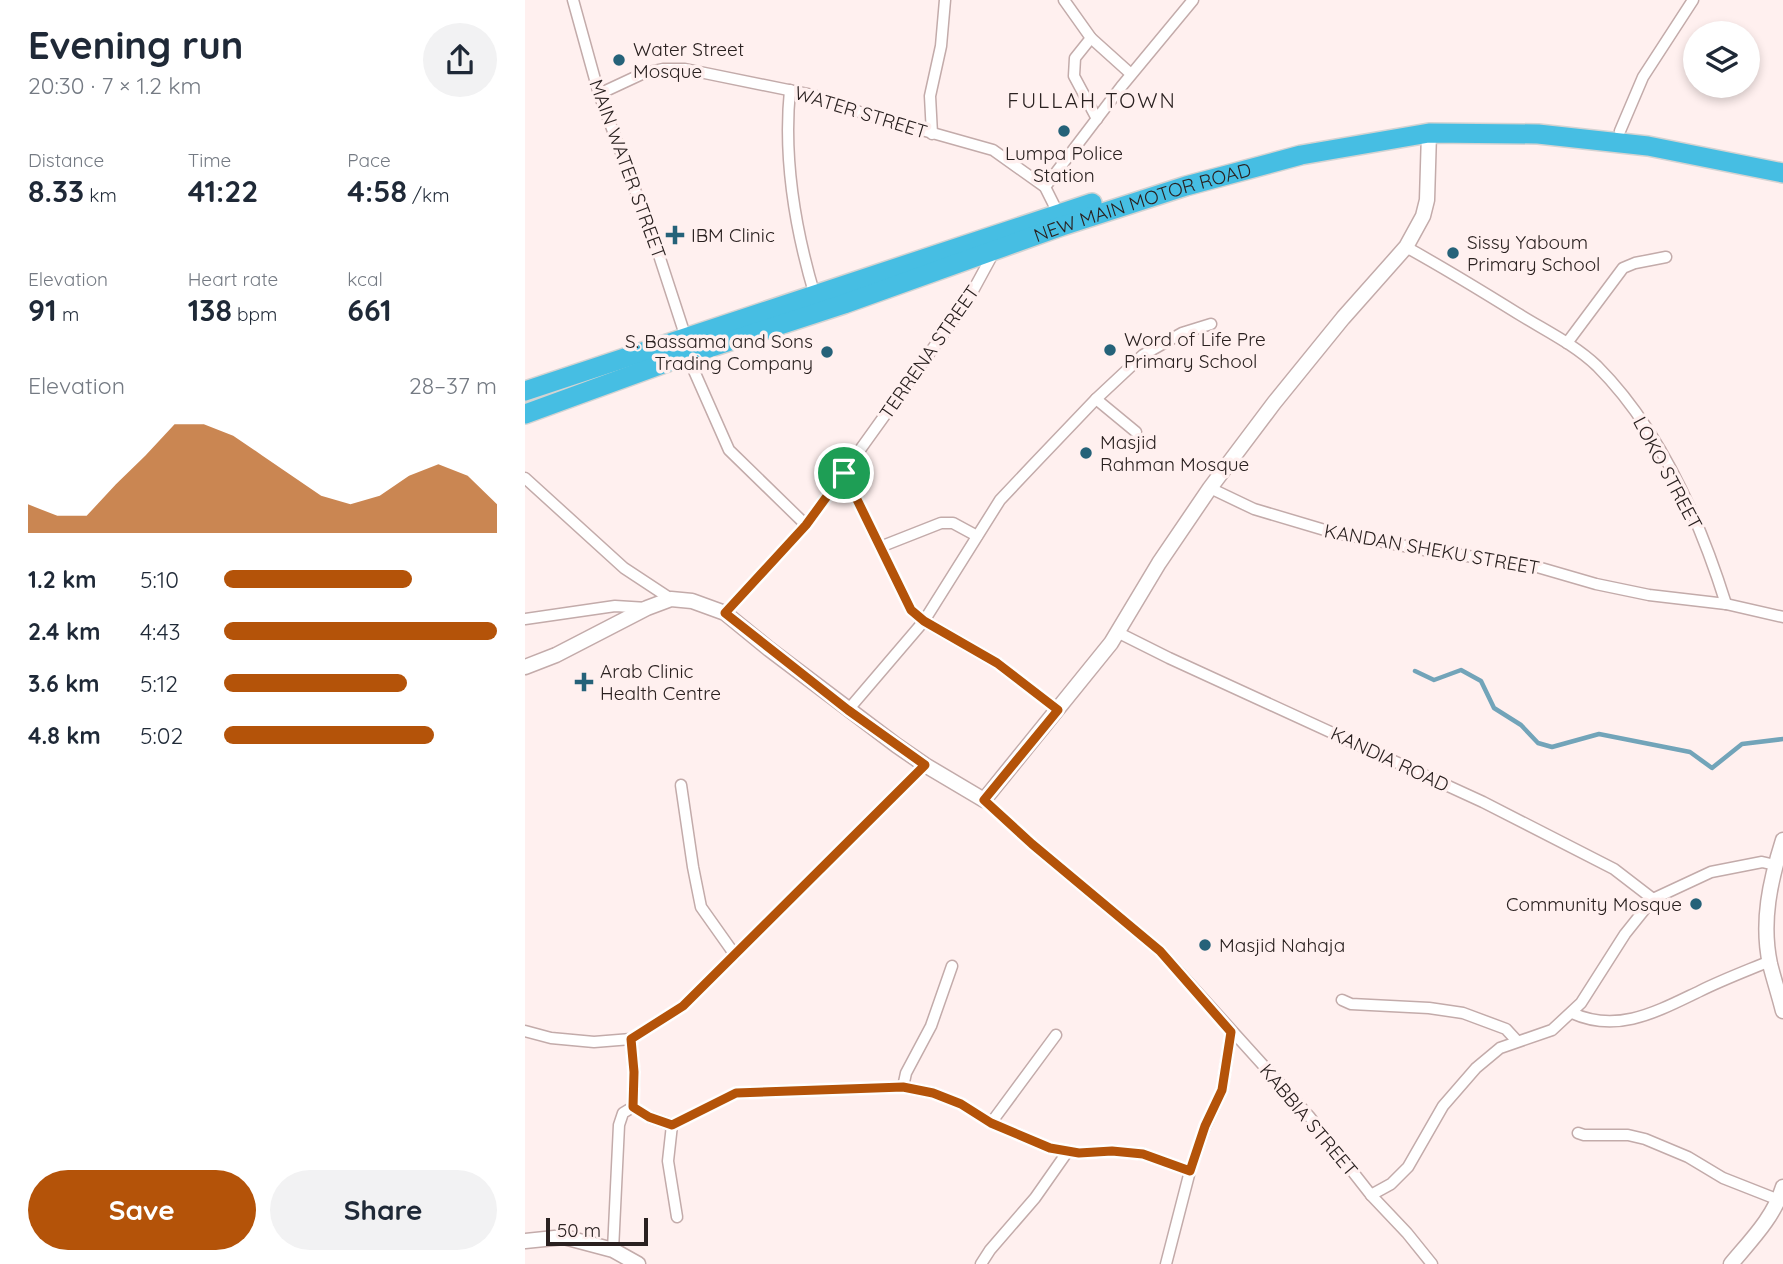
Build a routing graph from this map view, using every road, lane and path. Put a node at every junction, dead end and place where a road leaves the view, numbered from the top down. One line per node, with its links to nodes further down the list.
1 (573, 0): 9 (street, MAIN WATER STREET)
2 (945, 0): 13 (street)
3 (1064, 0): 6 (street)
4 (1193, 0): 7 (street)
5 (1693, 0): 11 (street)
6 (1091, 38): 7 (street); 10 (street)
7 (1131, 74): 10 (street)
8 (790, 90): 9 (street, WATER STREET); 13 (street, WATER STREET); 21 (street)
9 (599, 94): 24 (street, MAIN WATER STREET)
10 (1097, 119): 16 (street)
11 (1620, 131): 14 (highway, NEW MAIN MOTOR ROAD); 17 (highway, NEW MAIN MOTOR ROAD)
12 (1429, 133): 15 (highway, NEW MAIN MOTOR ROAD); 18 (street); 19 (highway, NEW MAIN MOTOR ROAD)
13 (932, 134): 16 (street, WATER STREET)
14 (1783, 161)
15 (1783, 173)
16 (1045, 187): 17 (street, WATER STREET)
17 (1058, 213): 21 (highway, NEW MAIN MOTOR ROAD)
18 (1406, 247): 23 (street, LOKO STREET); 31 (street)
19 (995, 249): 24 (highway, NEW MAIN MOTOR ROAD); 29 (street, TERRENA STREET)
20 (1666, 257): 23 (street)
21 (815, 296): 24 (highway, NEW MAIN MOTOR ROAD)
22 (1211, 324): 26 (street)
23 (1567, 343): 36 (street, LOKO STREET)
24 (686, 346): 25 (highway, NEW MAIN MOTOR ROAD); 27 (highway, NEW MAIN MOTOR ROAD); 32 (street, MAIN WATER STREET)
25 (525, 391)
26 (1096, 399): 28 (street); 33 (street)
27 (525, 414)
28 (1136, 432)
29 (844, 473): 32 (street, TERRENA STREET); 34 (street)
30 (525, 478): 35 (street)
31 (1210, 488): 36 (street, KANDAN SHEKU STREET); 42 (street)
32 (806, 525): 38 (street, TERRENA STREET)
33 (977, 536): 34 (street); 41 (street)
34 (880, 547): 41 (street)
35 (671, 599): 37 (street); 38 (street, KABBIA STREET)
36 (1727, 604): 39 (street, KANDAN SHEKU STREET)
37 (647, 608): 40 (street); 43 (street)
38 (725, 613): 44 (street, KABBIA STREET)
39 (1783, 617)
40 (525, 619)
41 (924, 621): 44 (street); 45 (street)
42 (1119, 633): 45 (street); 51 (street, KANDIA ROAD)
43 (525, 667)
44 (848, 710): 46 (street, KABBIA STREET)
45 (1058, 710): 48 (street)
46 (925, 765): 48 (street, KABBIA STREET); 52 (street)
47 (681, 785): 52 (street)
48 (984, 800): 59 (street, KABBIA STREET)
49 (1783, 841): 50 (street)
50 (1775, 865): 51 (street); 53 (street)
51 (1653, 899): 57 (street)
52 (735, 955): 61 (street)
53 (1770, 961): 56 (street); 57 (street)
54 (952, 966): 63 (street)
55 (1342, 1000): 62 (street)
56 (1783, 1011)
57 (1572, 1013): 62 (street)
58 (525, 1031): 61 (street)
59 (1231, 1032): 69 (street); 71 (street, KABBIA STREET)
60 (1056, 1035): 65 (street)
61 (631, 1039): 64 (street)
62 (1517, 1041): 71 (street)
63 (903, 1087): 65 (street); 66 (street)
64 (633, 1107): 66 (street); 74 (street)
65 (991, 1123): 68 (street)
66 (672, 1125): 72 (street)
67 (1578, 1133): 70 (street)
68 (1068, 1151): 69 (street); 76 (street)
69 (1190, 1171): 77 (street)
70 (1781, 1194): 79 (street)
71 (1371, 1195): 78 (street, KABBIA STREET)
72 (677, 1217)
73 (525, 1241): 74 (street)
74 (613, 1250): 75 (street)
75 (638, 1264)
76 (981, 1264)
77 (1166, 1264)
78 (1432, 1264)
79 (1731, 1264)

